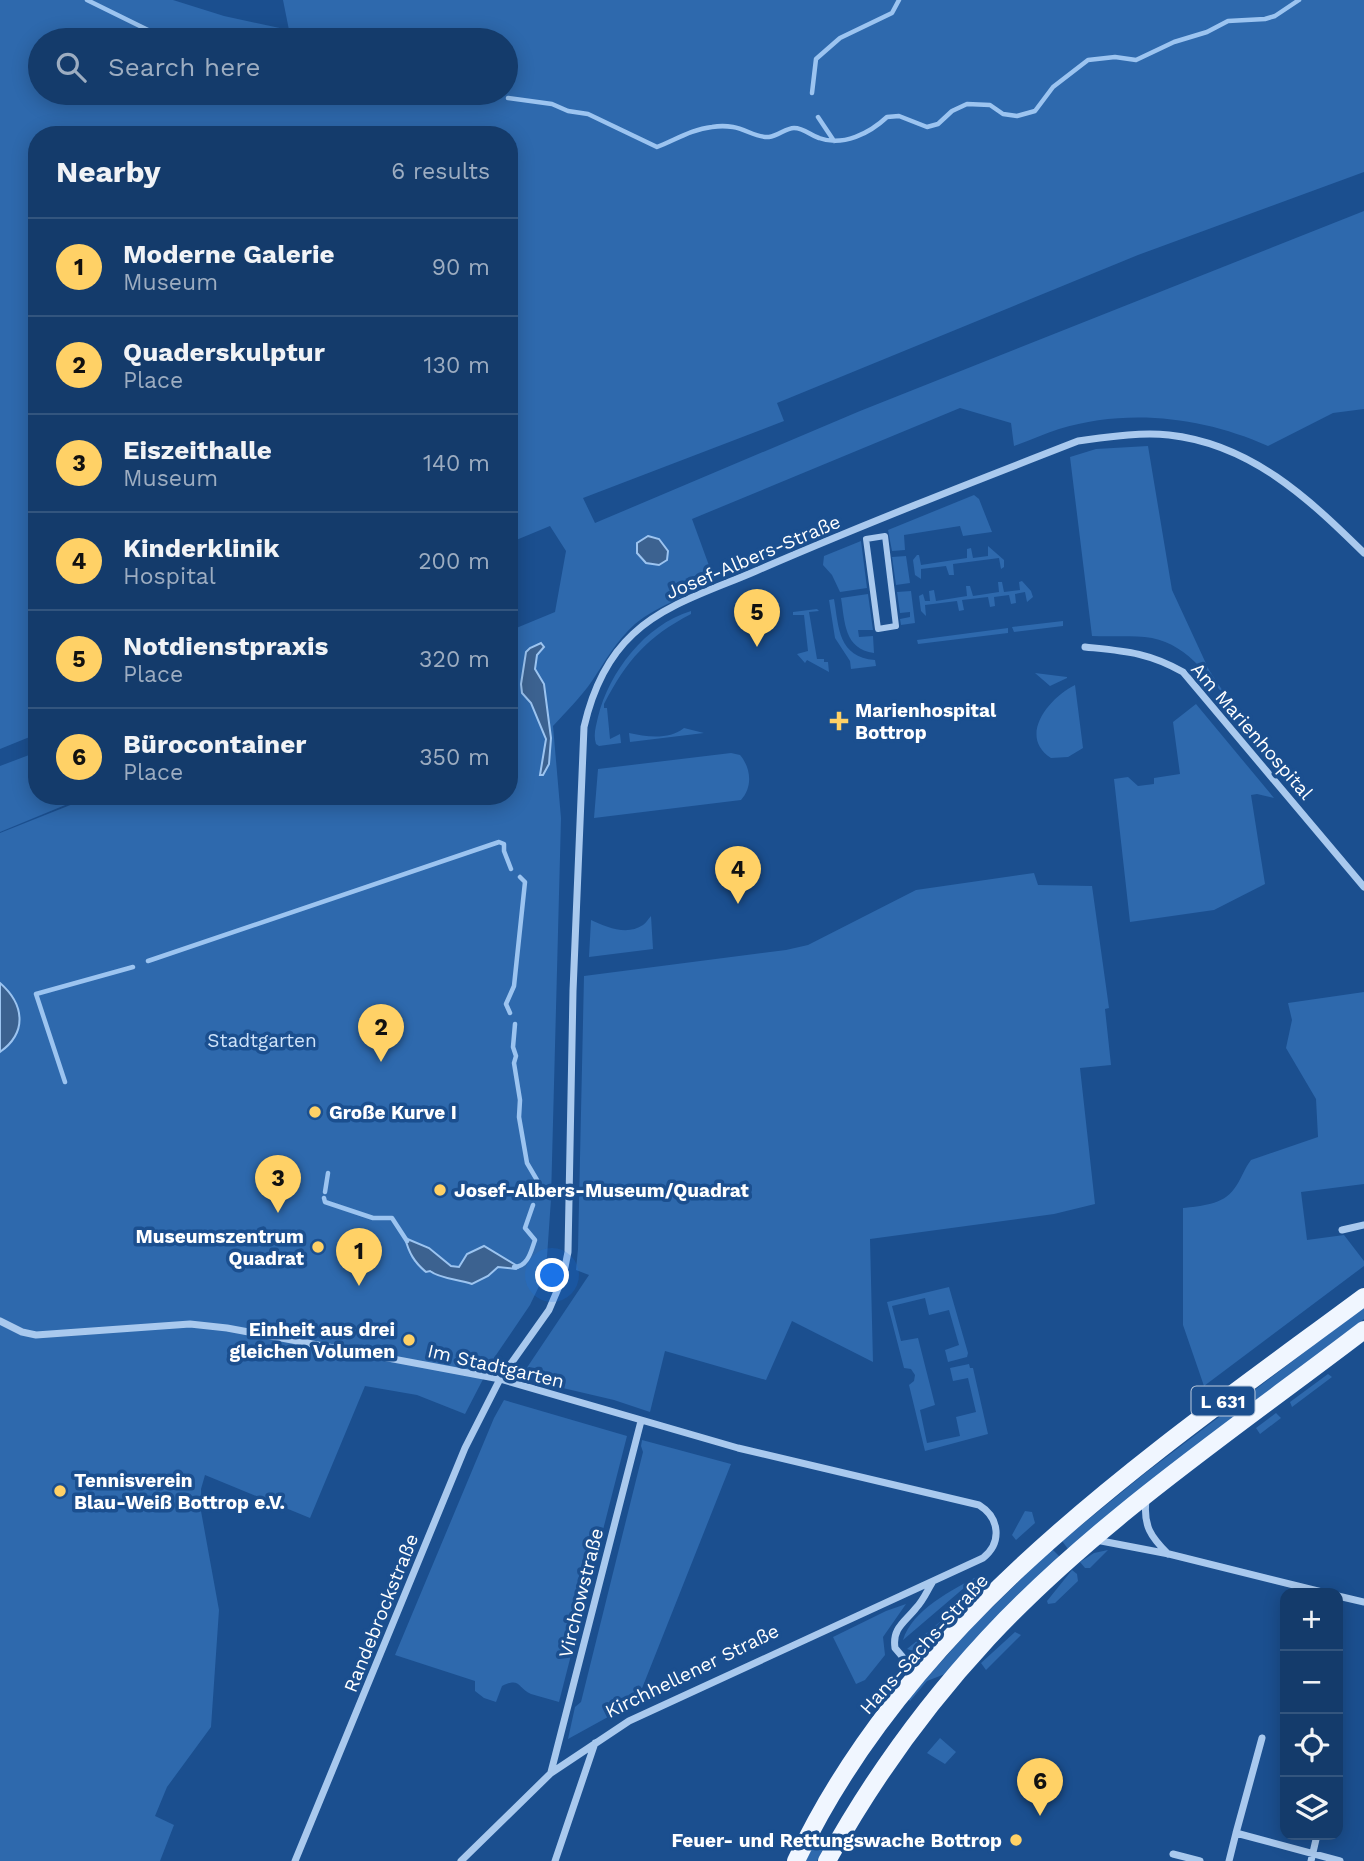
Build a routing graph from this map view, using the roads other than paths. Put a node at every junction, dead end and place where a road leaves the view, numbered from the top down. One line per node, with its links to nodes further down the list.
1 (885, 536): 1 (street)
2 (1364, 552): 10 (street, Josef-Albers-Straße)
3 (1085, 647): 4 (street, Am Marienhospital)
4 (1364, 887)
5 (1364, 1225): 6 (street)
6 (1342, 1230)
7 (1364, 1297): 20 (main road, Hans-Sachs-Straße / L 631)
8 (0, 1321): 10 (street, Im Stadtgarten)
9 (1364, 1329): 12 (main road, L 631)
10 (500, 1379): 11 (street, Im Stadtgarten); 27 (street, Randebrockstraße)
11 (641, 1421): 13 (street, Im Stadtgarten); 23 (street, Virchowstraße)
12 (1147, 1496): 14 (main road, L 631); 15 (street)
13 (979, 1504): 16 (street, Kirchhellener Straße)
14 (1092, 1539): 15 (street); 31 (main road, L 631)
15 (1169, 1554): 17 (street)
16 (933, 1583): 20 (street, Kirchhellener Straße); 22 (street, Kirchhellener Straße)
17 (1306, 1588)
18 (1343, 1597): 19 (street)
19 (1364, 1602)
20 (919, 1675): 30 (main road, Hans-Sachs-Straße / L 631)
21 (1262, 1738): 24 (street)
22 (595, 1742): 23 (street, Kirchhellener Straße); 29 (street)
23 (551, 1773): 28 (street, Kirchhellener Straße)
24 (1236, 1833): 26 (street); 33 (street)
25 (1173, 1854): 32 (street)
26 (1312, 1857): 34 (street)
27 (295, 1861)
28 (461, 1861)
29 (555, 1861)
30 (796, 1861)
31 (827, 1861)
32 (1200, 1861)
33 (1229, 1861)
34 (1340, 1861)

